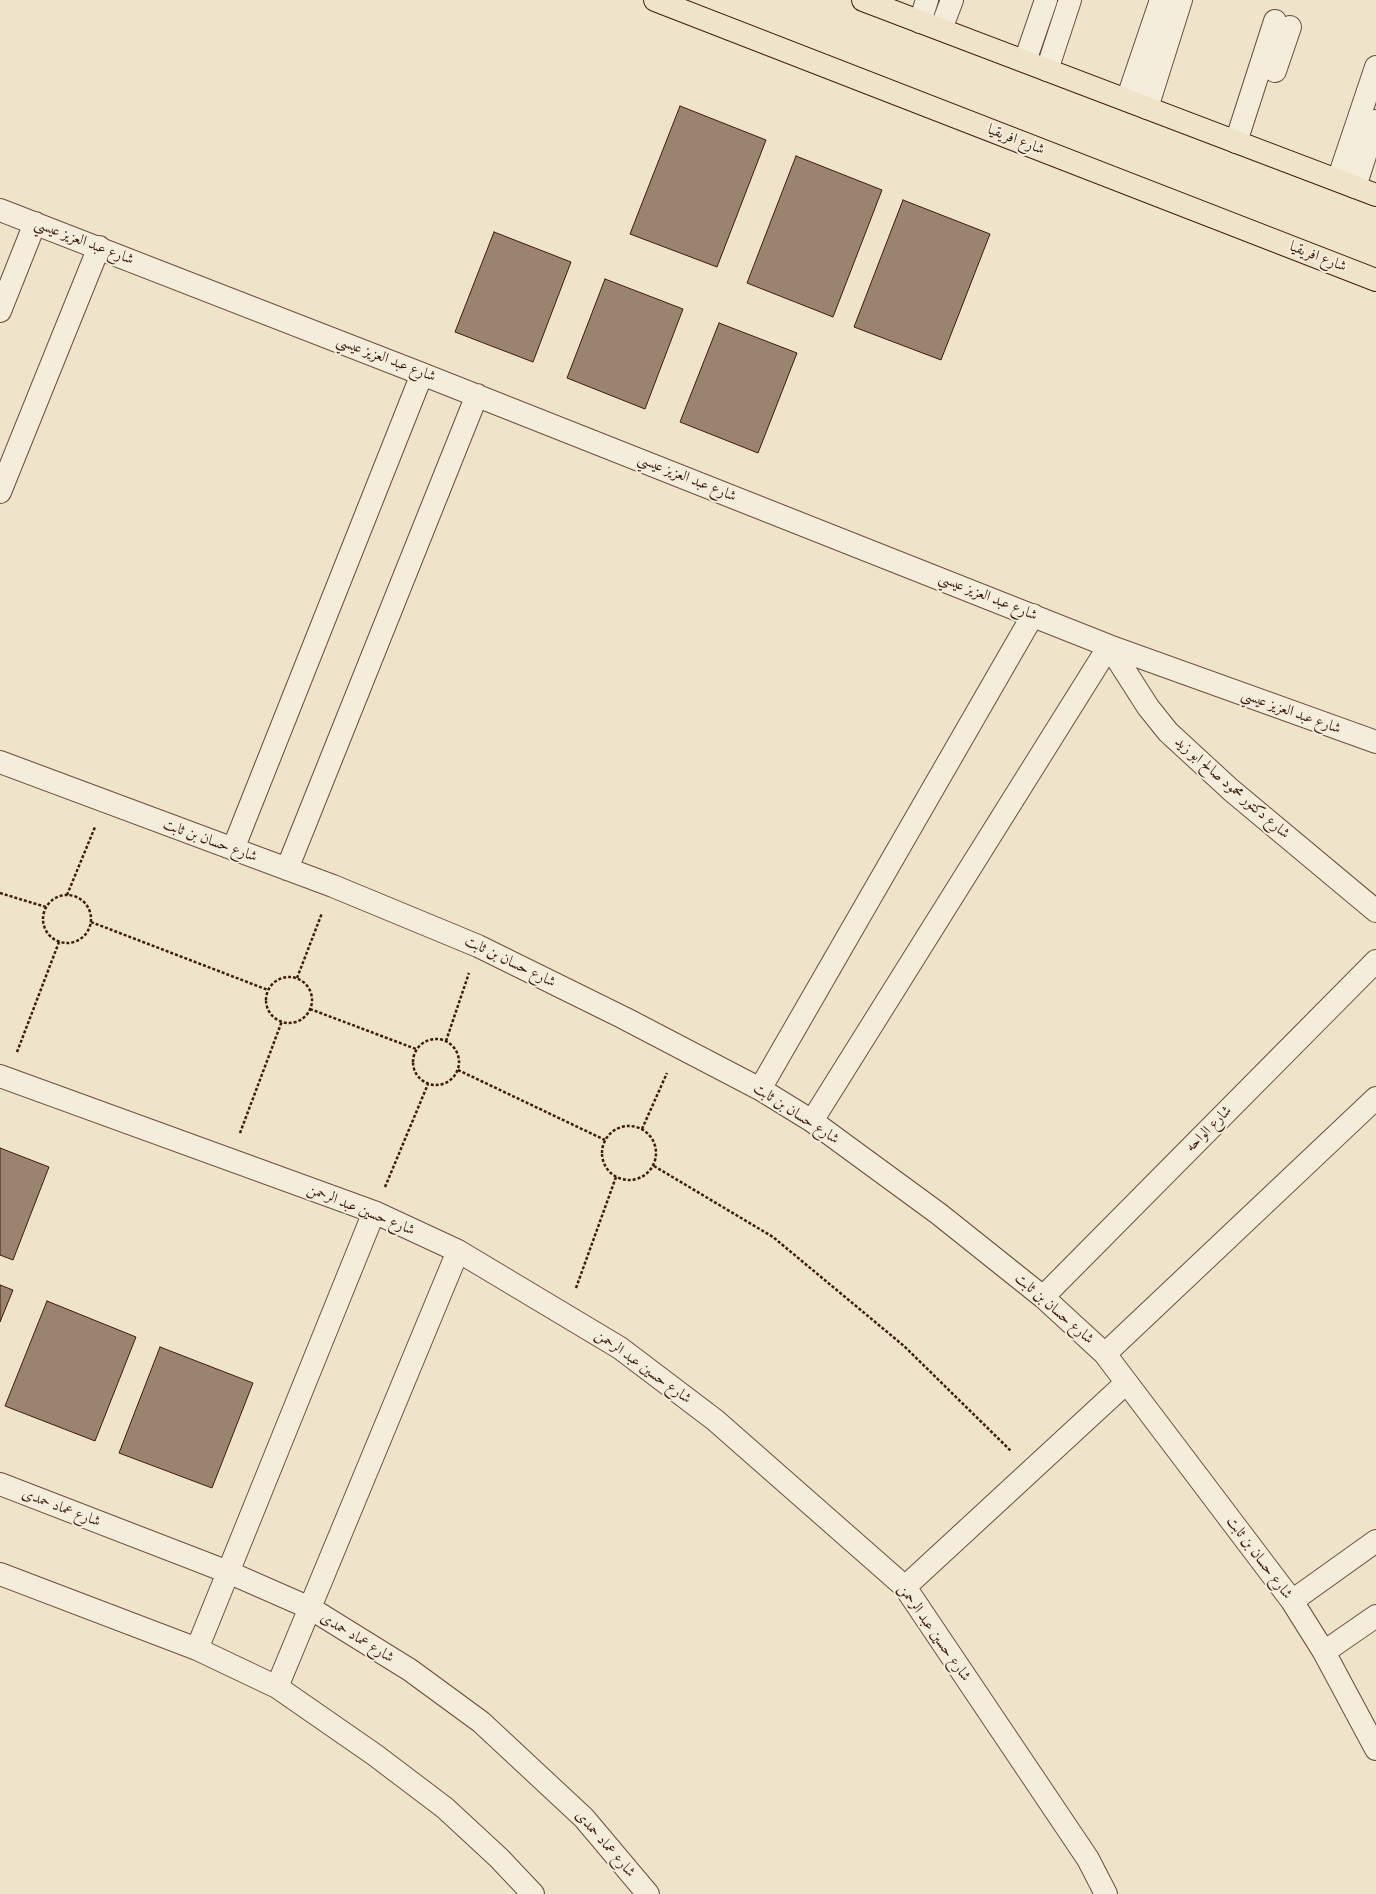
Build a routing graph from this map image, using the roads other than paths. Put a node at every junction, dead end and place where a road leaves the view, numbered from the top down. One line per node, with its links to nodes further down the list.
1 (655, 0): 23 (main road, شارع افريقيا)
2 (863, 0): 9 (main road)
3 (927, 0): 9 (street)
4 (952, 0): 11 (street)
5 (1046, 0): 12 (street)
6 (1070, 0): 14 (street)
7 (1161, 0): 15 (street)
8 (1181, 0): 15 (street)
9 (920, 22): 11 (main road)
10 (1282, 24): 17 (street)
11 (941, 30): 12 (main road)
12 (1025, 62): 14 (main road)
13 (1376, 67): 18 (street)
14 (1047, 70): 15 (main road)
15 (1137, 104): 17 (main road)
16 (1376, 121): 18 (street)
17 (1243, 144): 18 (main road)
18 (1346, 184): 19 (main road)
19 (1376, 195)
20 (0, 210): 21 (street, شارع عبد العزيز عيسي)
21 (35, 223): 22 (street, شارع عبد العزيز عيسي); 24 (street)
22 (99, 247): 25 (street, شارع عبد العزيز عيسي); 27 (street)
23 (1376, 280)
24 (0, 312)
25 (422, 374): 26 (street, شارع عبد العزيز عيسي); 32 (street)
26 (478, 395): 28 (street, شارع عبد العزيز عيسي); 33 (street)
27 (0, 492)
28 (1033, 615): 29 (street, شارع عبد العزيز عيسي); 37 (street)
29 (1109, 646): 30 (street, شارع عبد العزيز عيسي); 34 (street, شارع دكتور محمود صالح ابو زيد); 39 (street)
30 (1376, 742)
31 (0, 762): 32 (street, شارع حسان بن ثابت)
32 (233, 849): 33 (street, شارع حسان بن ثابت)
33 (287, 869): 37 (street, شارع حسان بن ثابت)
34 (1376, 911)
35 (1376, 961): 42 (street, شارع الواحه)
36 (3, 1077): 40 (street, شارع حسين عبد الرحمن)
37 (760, 1089): 39 (street, شارع حسان بن ثابت)
38 (1376, 1098): 43 (street)
39 (812, 1121): 42 (street, شارع حسان بن ثابت)
40 (374, 1212): 41 (street, شارع حسين عبد الرحمن); 47 (street)
41 (458, 1251): 49 (street, شارع حسين عبد الرحمن); 51 (street)
42 (1043, 1297): 43 (street, شارع حسان بن ثابت)
43 (1105, 1354): 44 (street, شارع حسان بن ثابت)
44 (1126, 1383): 49 (street); 50 (street, شارع حسان بن ثابت)
45 (0, 1484): 47 (street, شارع عماد حمدى)
46 (1376, 1541): 50 (street)
47 (228, 1572): 51 (street, شارع عماد حمدى); 53 (street)
48 (0, 1574): 53 (street)
49 (905, 1587): 59 (street, شارع حسين عبد الرحمن)
50 (1292, 1602): 54 (street, شارع حسان بن ثابت)
51 (310, 1608): 55 (street); 58 (street, شارع عماد حمدى)
52 (1376, 1616): 54 (street)
53 (197, 1649): 55 (street)
54 (1324, 1652): 56 (street, شارع حسان بن ثابت)
55 (277, 1687): 57 (street)
56 (1376, 1749)
57 (533, 1894)
58 (648, 1894)
59 (1106, 1894)

